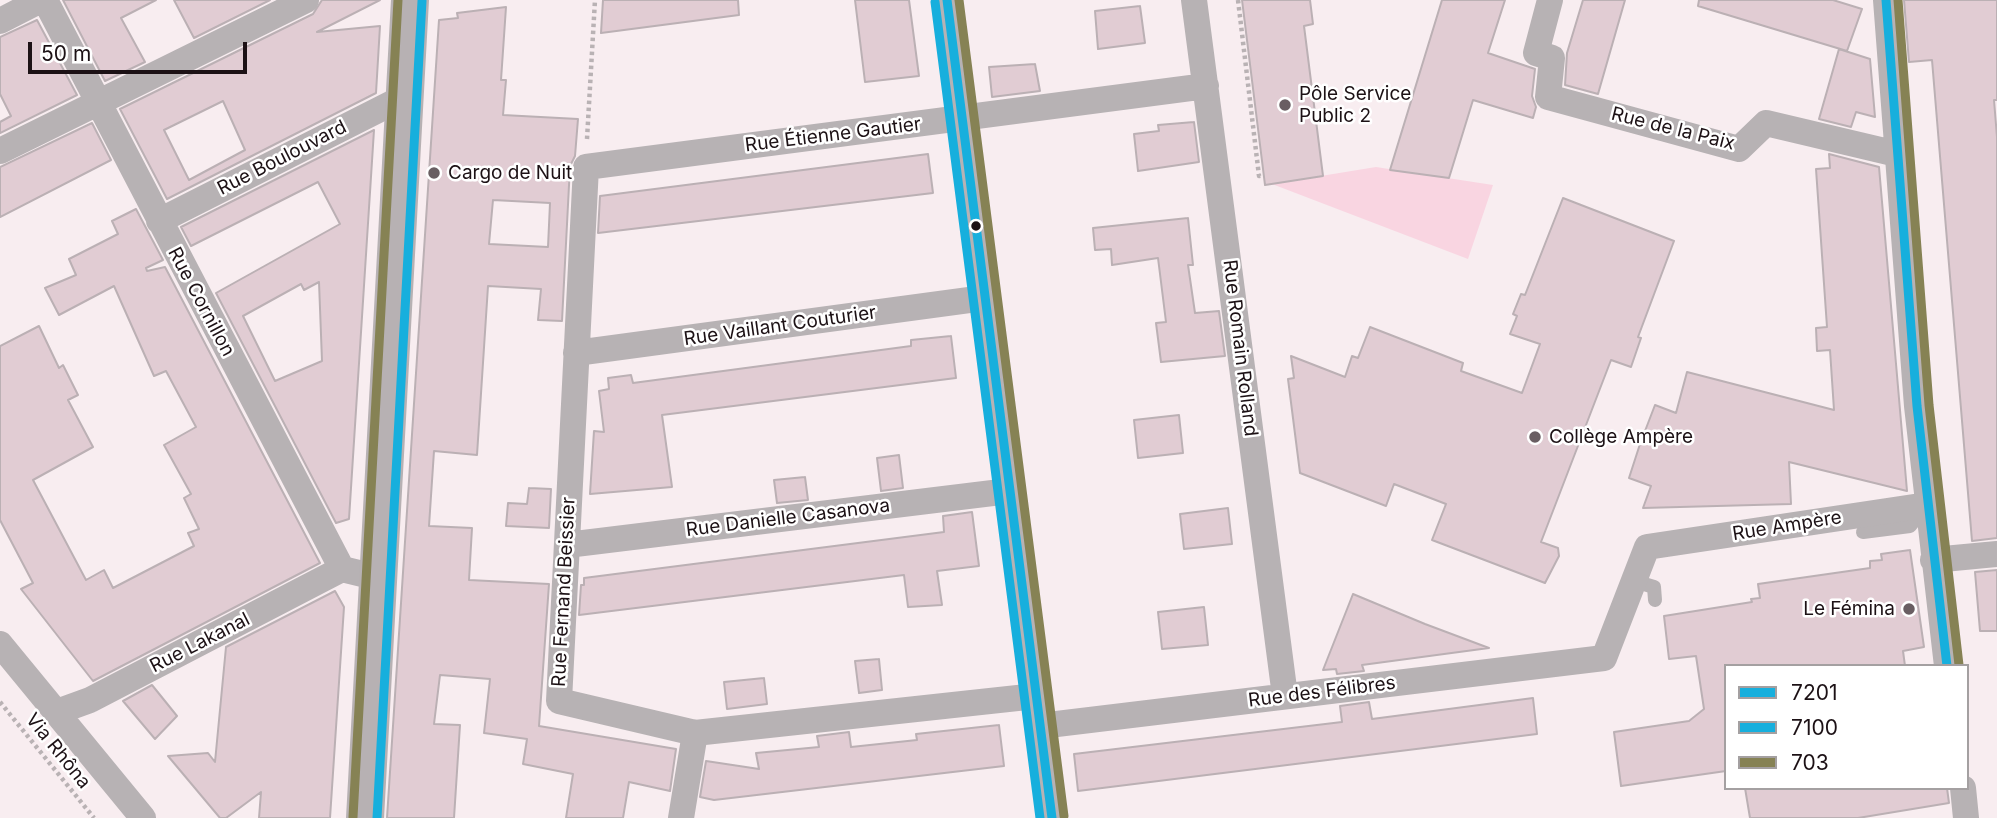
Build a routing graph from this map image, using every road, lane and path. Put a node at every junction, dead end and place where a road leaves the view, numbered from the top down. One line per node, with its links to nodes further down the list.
1 (43, 0): 10 (street); 13 (street, Rue Cornillon)
2 (306, 0): 13 (street)
3 (410, 0): 12 (main road)
4 (595, 0): 17 (path)
5 (947, 0): 14 (street)
6 (1194, 0): 11 (street, Rue Romain Rolland)
7 (1238, 0): 18 (path)
8 (1550, 0): 16 (street, Rue de la Paix)
9 (1886, 0): 16 (street)
10 (0, 21)
11 (1206, 86): 14 (street, Rue Étienne Gautier); 35 (street, Rue Romain Rolland)
12 (406, 96): 19 (street, Rue Boulouvard); 29 (main road)
13 (96, 102): 15 (street); 19 (street, Rue Cornillon)
14 (961, 118): 17 (street, Rue Étienne Gautier); 20 (street)
15 (0, 151)
16 (1897, 154): 23 (street)
17 (586, 167): 21 (street, Rue Fernand Beissier)
18 (1264, 175)
19 (159, 221): 28 (street, Rue Cornillon)
20 (984, 298): 21 (street, Rue Vaillant Couturier); 22 (street)
21 (576, 354): 25 (street, Rue Fernand Beissier)
22 (1009, 491): 25 (street, Rue Danielle Casanova); 34 (street)
23 (1927, 505): 24 (lane); 27 (street); 30 (street, Rue Ampère)
24 (1863, 532)
25 (567, 545): 39 (street, Rue Fernand Beissier)
26 (1997, 554): 27 (street)
27 (1933, 560): 33 (street)
28 (342, 569): 29 (street); 37 (street, Rue Lakanal)
29 (379, 578): 44 (main road)
30 (1634, 581): 31 (lane); 35 (street, Rue des Félibres)
31 (1654, 600)
32 (0, 644): 37 (street)
33 (1947, 664)
34 (1036, 696): 38 (street); 39 (street, Rue Fernand Beissier)
35 (1285, 696): 38 (street, Rue des Félibres)
36 (0, 702): 42 (path, Via Rhôna)
37 (57, 712): 43 (street)
38 (1040, 726): 46 (street)
39 (695, 733): 45 (street)
40 (1963, 790): 41 (street)
41 (1963, 817)
42 (94, 818)
43 (143, 818)
44 (365, 818)
45 (681, 818)
46 (1052, 818)

